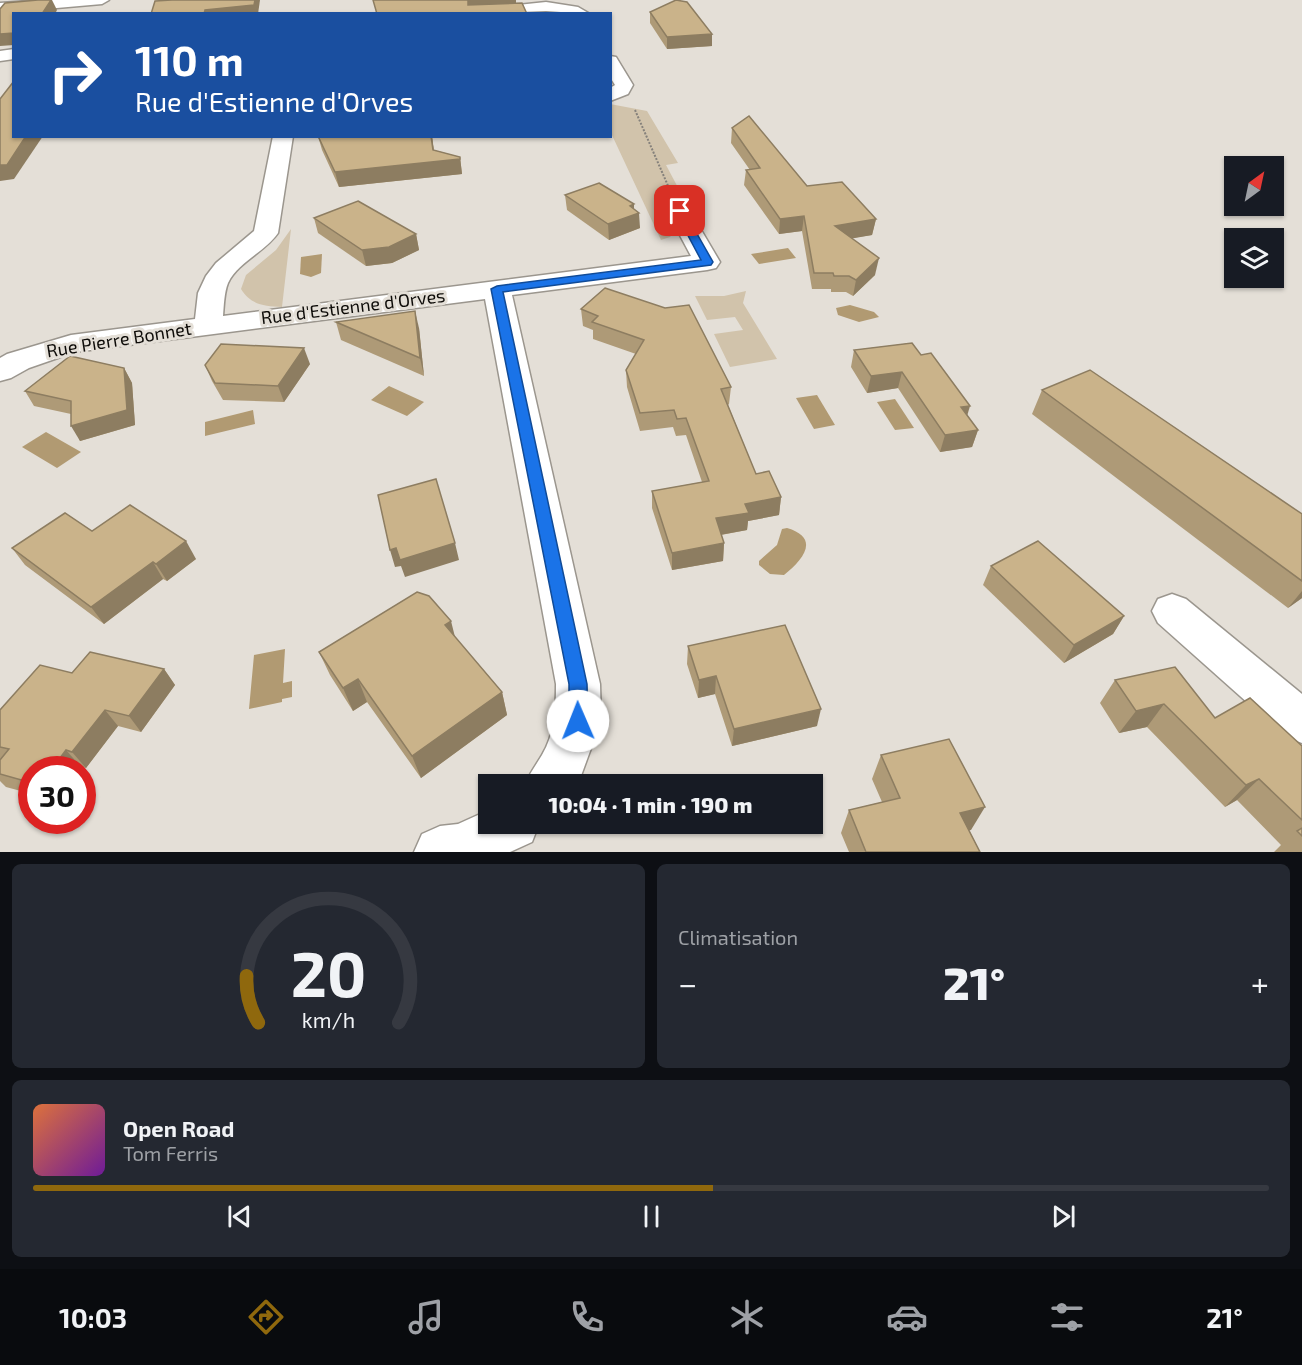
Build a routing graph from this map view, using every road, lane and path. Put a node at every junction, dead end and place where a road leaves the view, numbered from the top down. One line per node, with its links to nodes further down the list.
1 (103, 0): 2 (street)
2 (0, 8)
3 (496, 12): 4 (street)
4 (579, 12)
5 (612, 69): 6 (street)
6 (617, 90): 8 (path)
7 (283, 138): 10 (street, Rue Pierre Bonnet)
8 (680, 211): 9 (street, Rue d'Estienne d'Orves)
9 (497, 289): 10 (street, Rue d'Estienne d'Orves); 14 (street)
10 (208, 326): 11 (street, Rue Pierre Bonnet)
11 (0, 371)
12 (1172, 611): 13 (street)
13 (1302, 723)
14 (556, 774)
15 (515, 834): 16 (street)
16 (440, 852)

